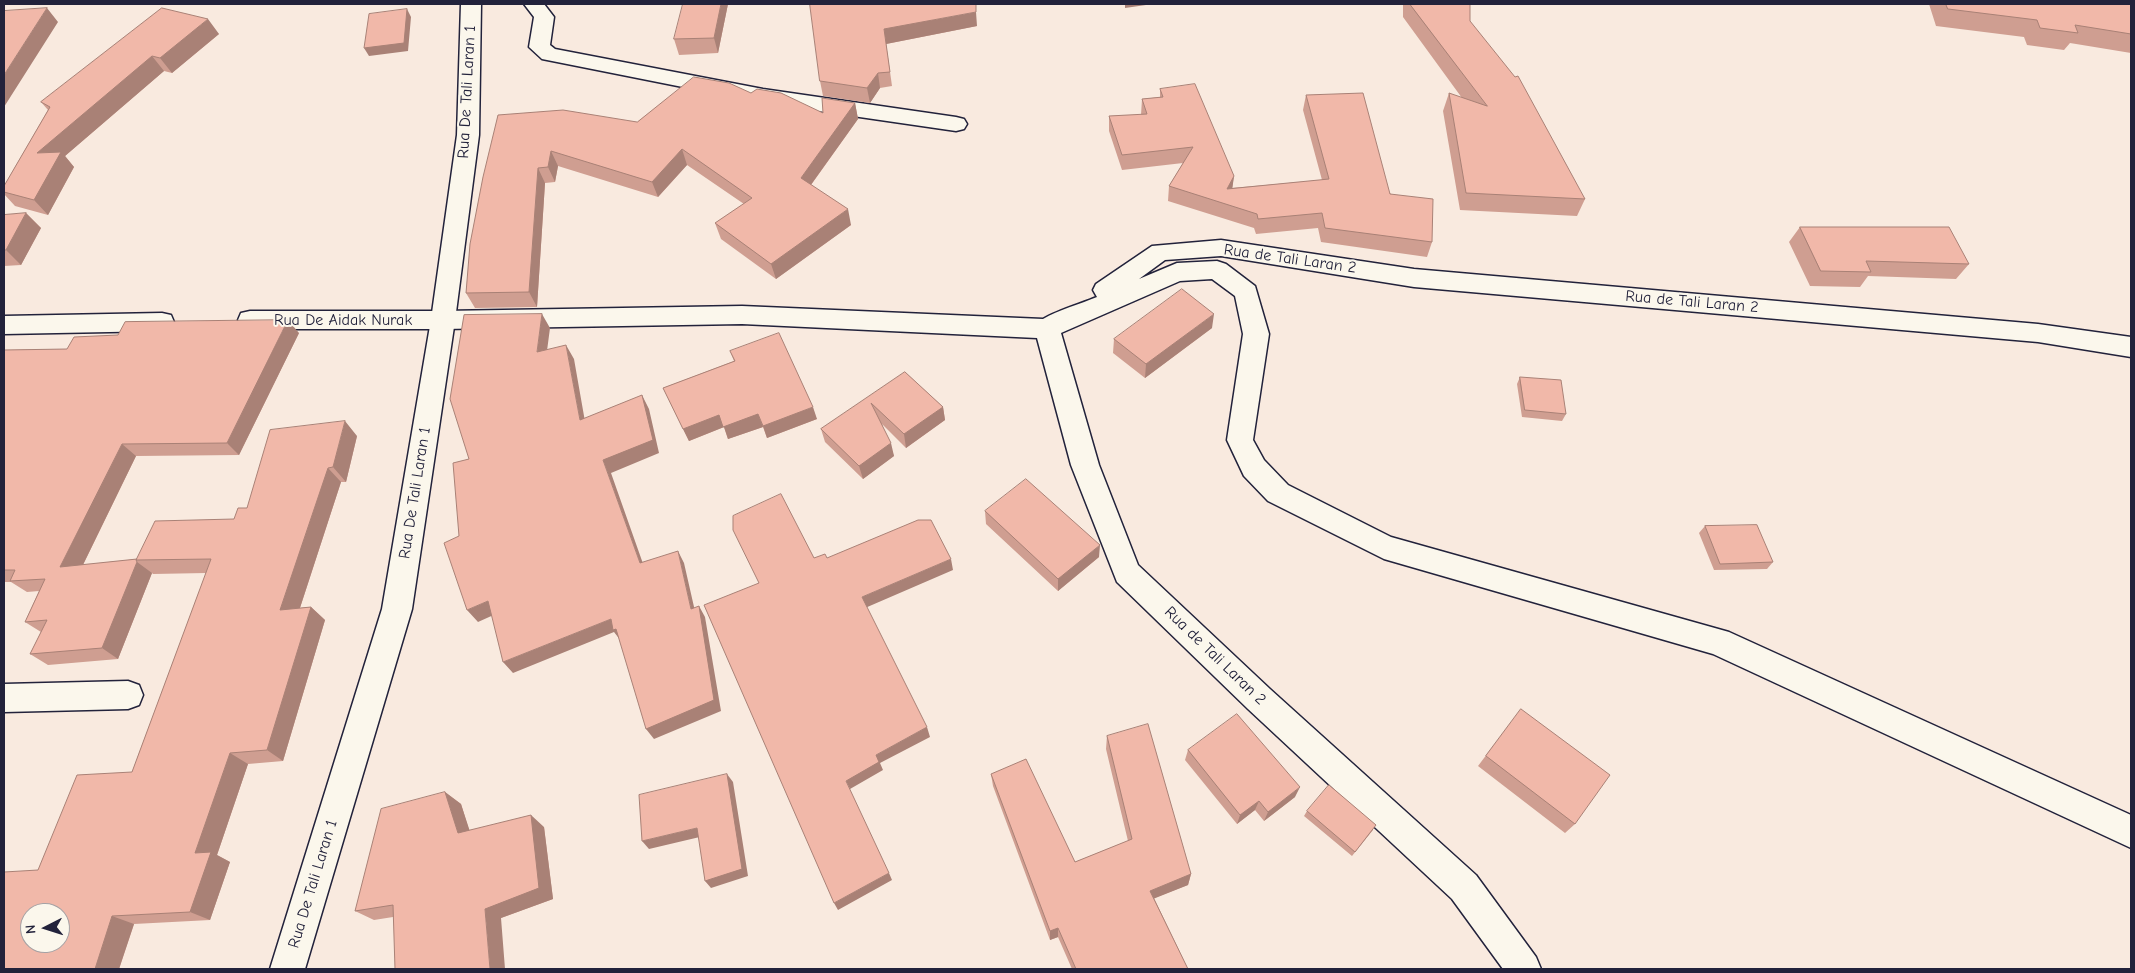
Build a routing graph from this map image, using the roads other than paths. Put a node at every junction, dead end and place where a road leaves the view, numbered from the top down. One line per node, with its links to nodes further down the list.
1 (471, 4): 4 (street, Rua De Tali Laran 1)
2 (534, 4): 3 (street)
3 (956, 124)
4 (443, 320): 5 (street, Rua De Aidak Nurak); 8 (street, Rua De Aidak Nurak); 13 (street, Rua De Tali Laran 1)
5 (229, 321)
6 (180, 322): 7 (street)
7 (4, 325)
8 (1047, 329): 9 (street, Rua de Tali Laran 2); 12 (street); 14 (street, Rua de Tali Laran 2)
9 (2131, 347)
10 (128, 696): 11 (street)
11 (4, 698)
12 (2131, 832)
13 (287, 969)
14 (1524, 969)

